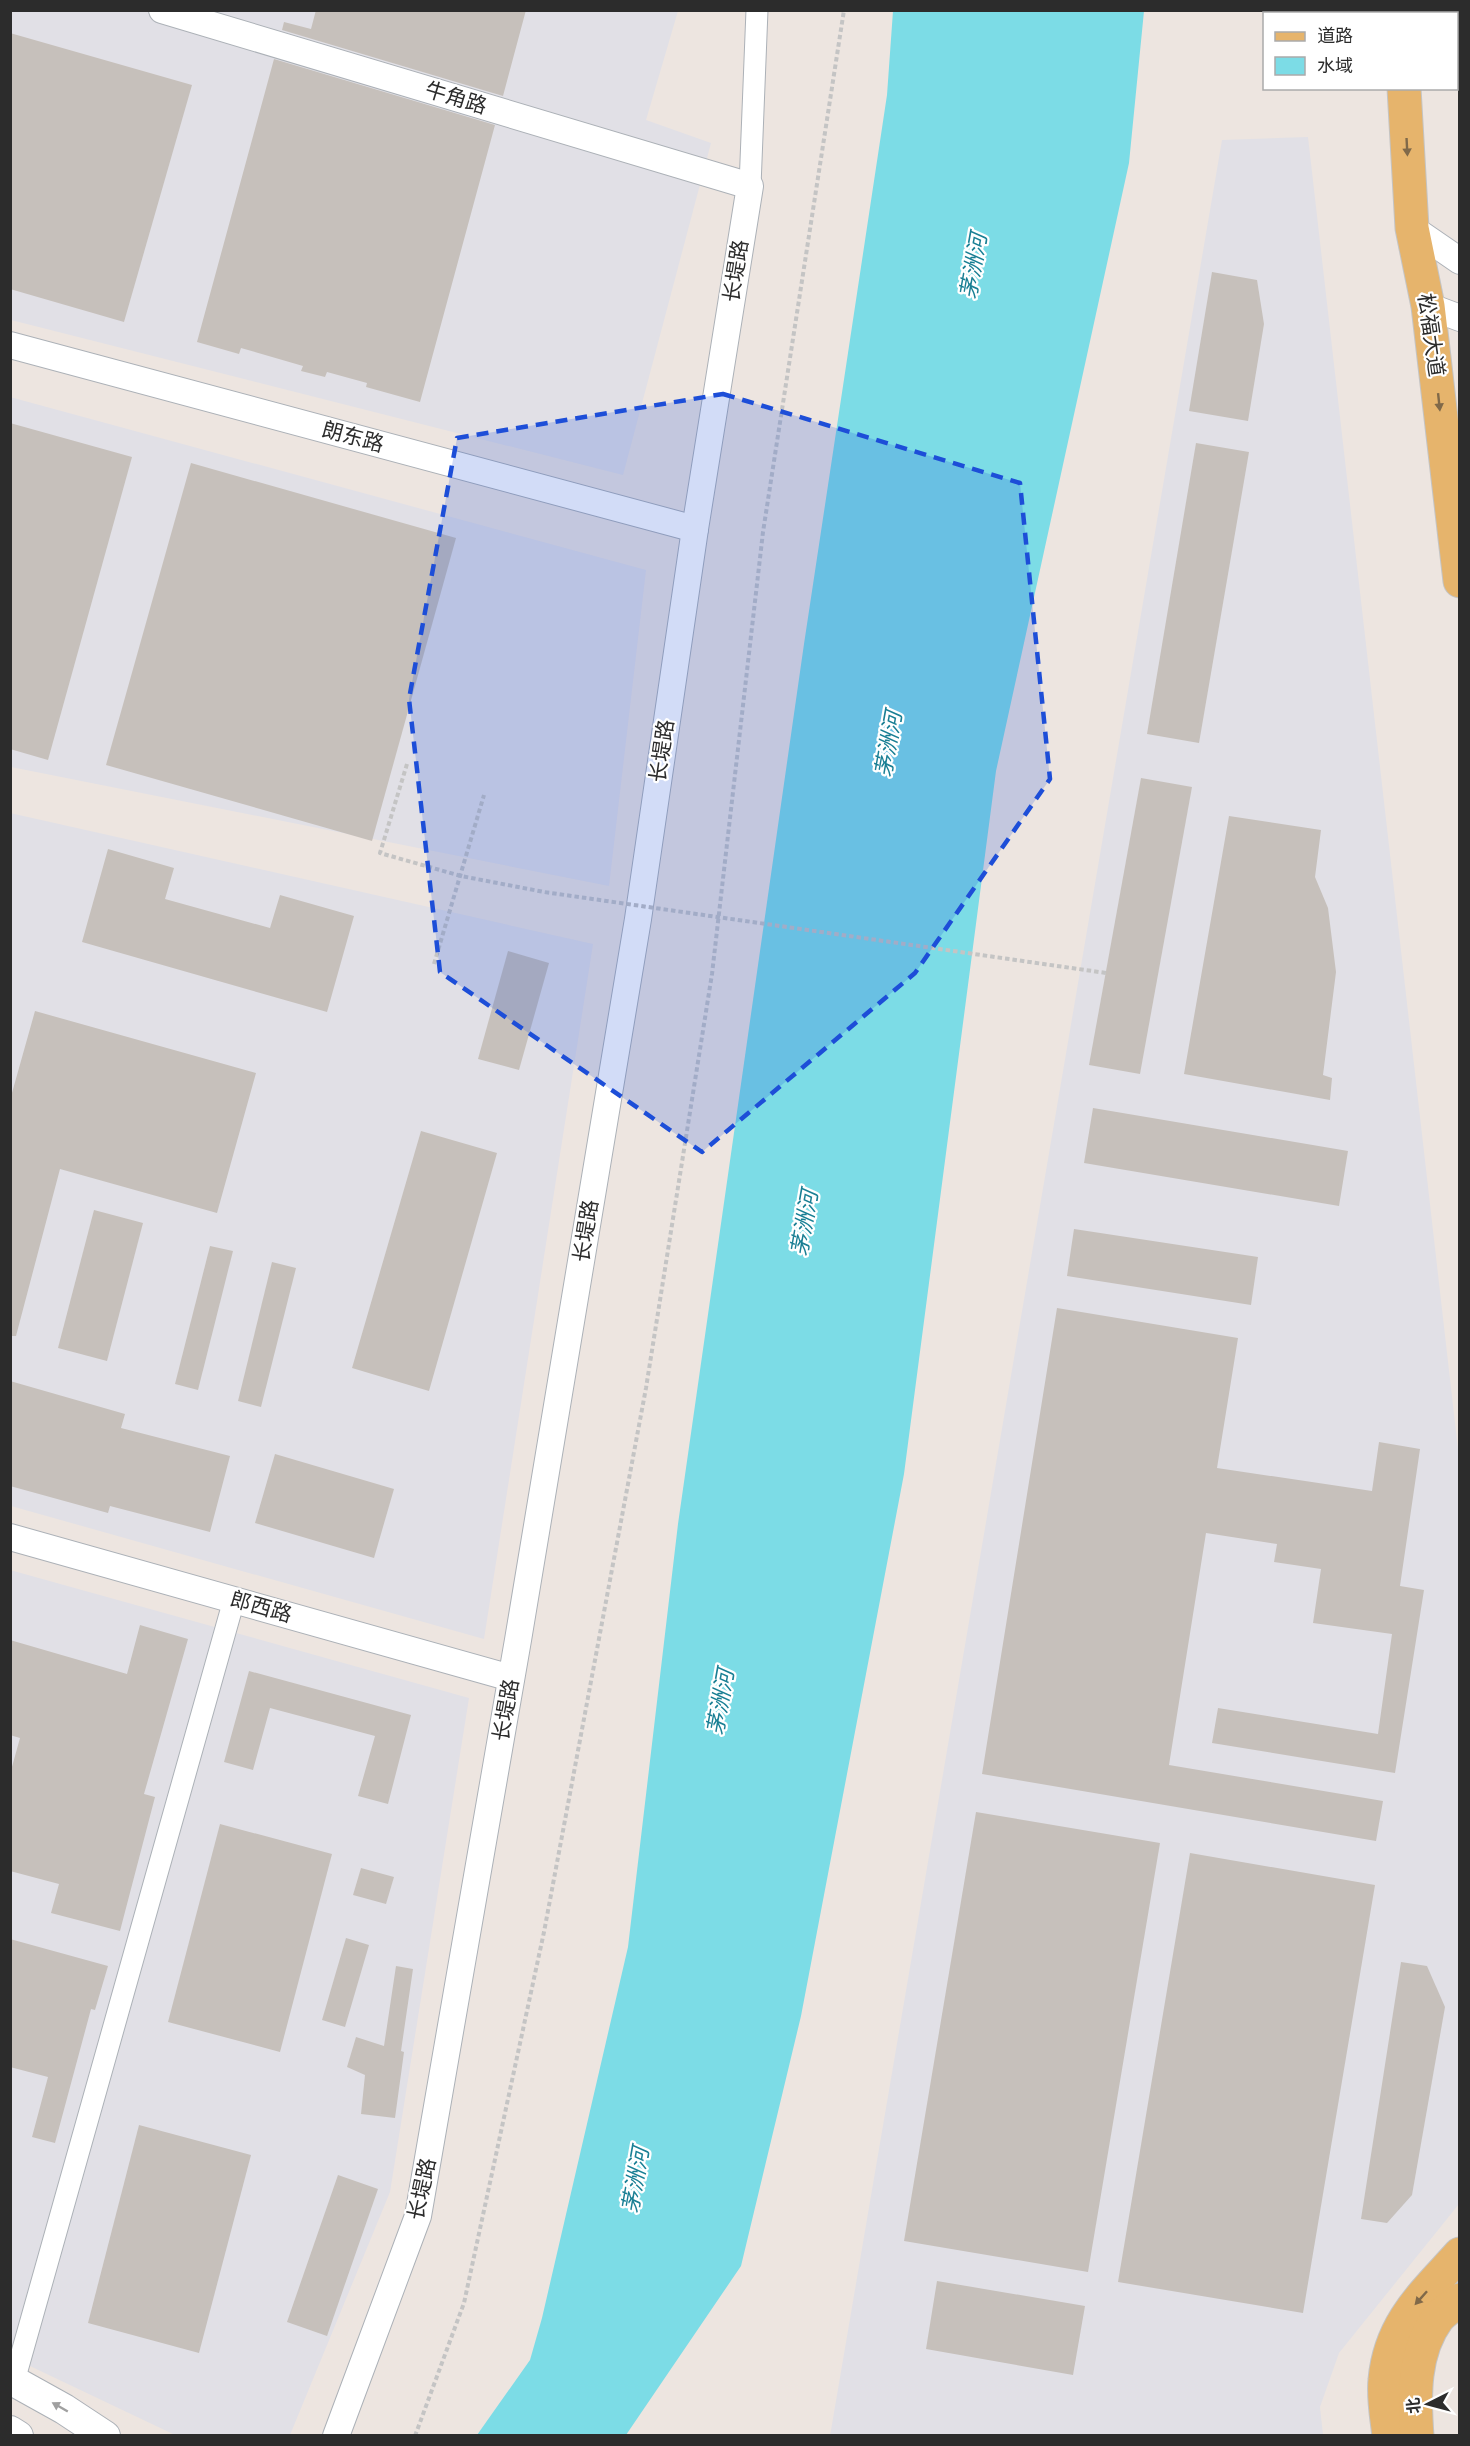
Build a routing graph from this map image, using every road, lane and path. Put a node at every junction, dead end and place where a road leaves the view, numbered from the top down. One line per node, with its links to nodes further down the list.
1 (162, 10): 5 (street, 牛角路)
2 (757, 10): 5 (street, 长堤路)
3 (844, 10): 29 (path)
4 (1404, 90): 6 (main road, 松福大道, one-way to 6)
5 (750, 186): 11 (street, 长堤路)
6 (1412, 228): 7 (street); 8 (main road, 松福大道)
7 (1460, 261)
8 (1428, 306): 9 (street); 12 (main road, 松福大道, one-way to 12)
9 (1460, 318)
10 (10, 345): 11 (street, 朗东路)
11 (695, 529): 20 (street, 长堤路)
12 (1460, 581)
13 (407, 764): 15 (path, bridge)
14 (484, 795): 15 (path)
15 (461, 876): 16 (path); 17 (path, bridge)
16 (435, 964)
17 (1106, 973)
18 (10, 1537): 19 (street, 郎西路)
19 (234, 1600): 20 (street, 郎西路); 24 (street)
20 (512, 1678): 28 (street, 长堤路)
21 (1460, 2254): 23 (main road, one-way to 23)
22 (1460, 2300): 32 (main road)
23 (1391, 2346): 30 (main road); 31 (main road)
24 (12, 2380): 27 (main road, one-way to 24)
25 (10, 2431): 26 (main road)
26 (18, 2436)
27 (105, 2436)
28 (336, 2436)
29 (415, 2436)
30 (1366, 2436)
31 (1389, 2436)
32 (1417, 2436)

